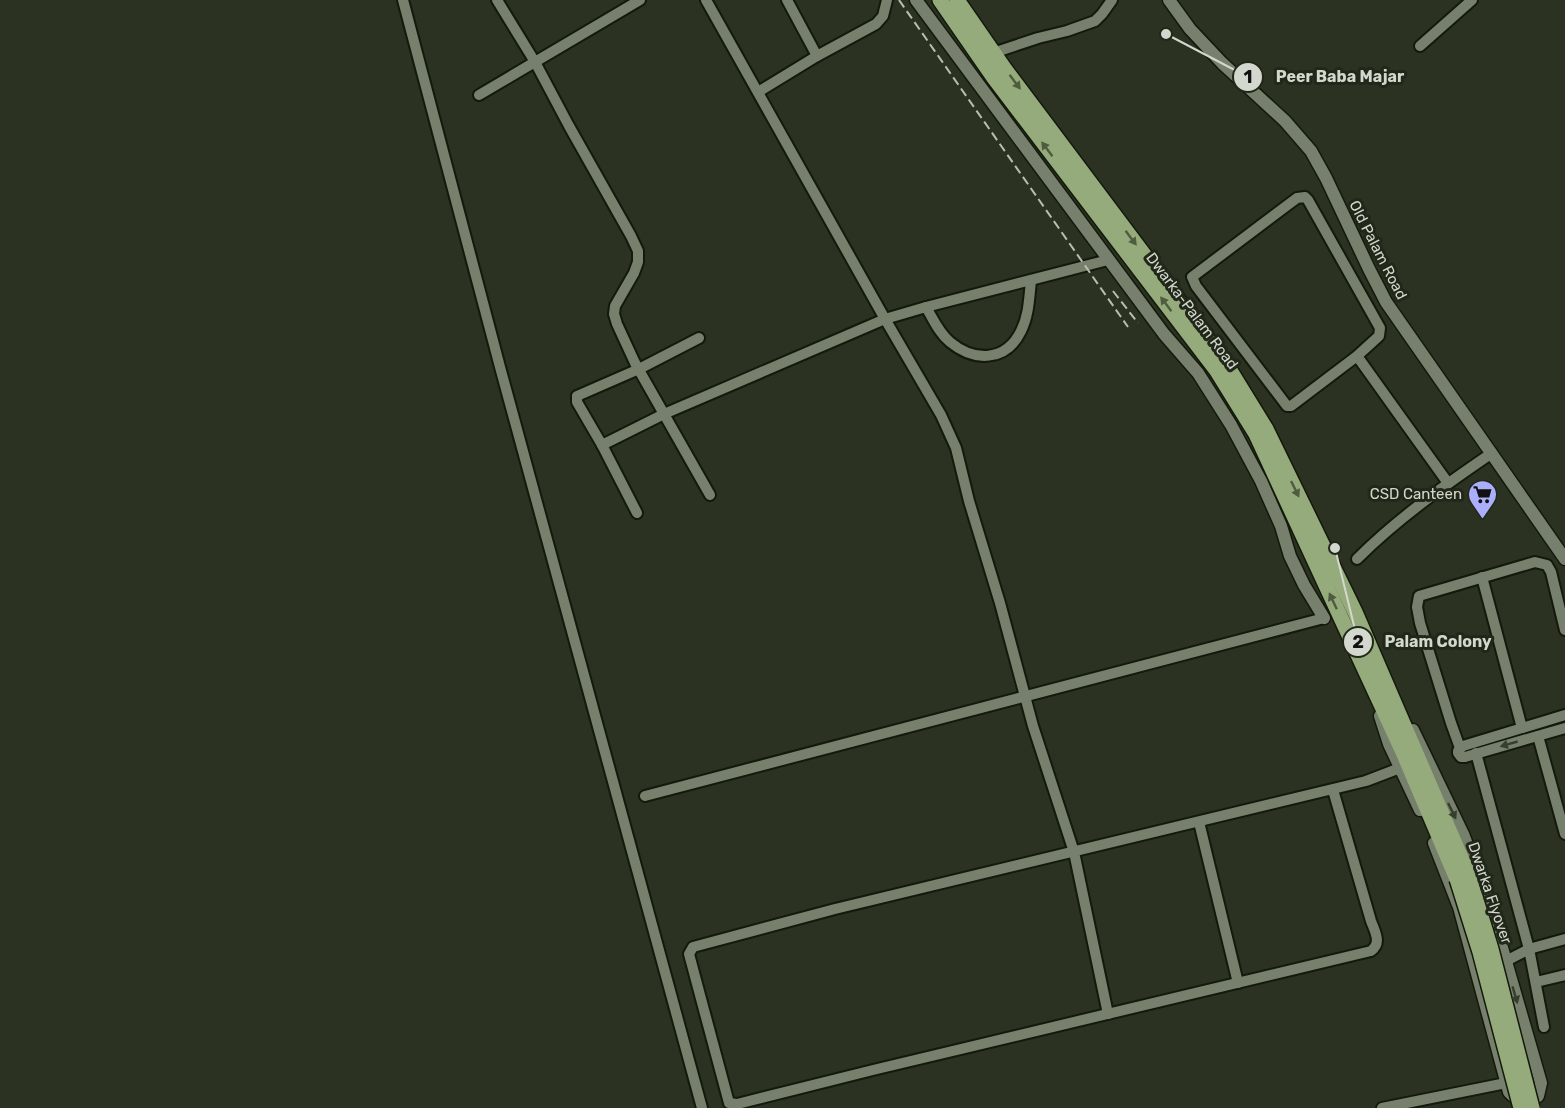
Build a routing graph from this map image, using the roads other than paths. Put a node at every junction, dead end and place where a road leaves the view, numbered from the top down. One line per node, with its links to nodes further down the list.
1 (403, 0): 61 (street)
2 (497, 0): 16 (street)
3 (640, 0): 16 (street)
4 (706, 0): 17 (street)
5 (787, 0): 15 (street)
6 (887, 0): 15 (street)
7 (916, 0): 19 (street)
8 (940, 0): 37 (main road, Dwarka-Palam Road, one-way to 8)
9 (957, 0): 14 (main road, Dwarka-Palam Road)
10 (1112, 0): 14 (street)
11 (1169, 0): 28 (street, Old Palam Road)
12 (1472, 0): 13 (street)
13 (1420, 46)
14 (993, 53): 37 (main road, Dwarka-Palam Road, one-way to 37)
15 (817, 56): 17 (street)
16 (535, 62): 18 (street); 25 (street)
17 (758, 92): 22 (street)
18 (479, 95)
19 (1108, 260): 20 (street); 35 (street)
20 (1031, 281): 21 (street); 21 (street)
21 (926, 307): 22 (street)
22 (885, 319): 26 (street); 38 (street)
23 (699, 338): 25 (street)
24 (1357, 357): 24 (street); 29 (street)
25 (639, 369): 26 (street); 27 (street)
26 (664, 414): 27 (street); 30 (street)
27 (602, 446): 31 (street)
28 (1492, 453): 29 (street); 33 (street, Old Palam Road)
29 (1448, 483): 32 (street)
30 (710, 495)
31 (637, 513)
32 (1357, 559)
33 (1565, 559)
34 (1482, 577): 36 (street); 41 (street); 44 (street)
35 (1324, 618): 38 (street)
36 (1565, 630)
37 (1372, 669): 39 (main road, Dwarka Flyover); 46 (street); 54 (street, one-way to 54)
38 (1025, 696): 48 (street); 51 (street)
39 (1389, 707): 63 (main road, Dwarka Flyover, bridge); 64 (main road, Dwarka Flyover, bridge)
40 (1565, 716): 41 (street)
41 (1522, 728): 44 (street)
42 (1565, 728): 43 (street)
43 (1538, 736): 45 (street, one-way to 45); 50 (street)
44 (1460, 748): 45 (street)
45 (1476, 753): 53 (street)
46 (1400, 768): 47 (street); 60 (street)
47 (1333, 790): 49 (street); 57 (street)
48 (645, 795)
49 (1199, 822): 51 (street); 57 (street)
50 (1565, 834)
51 (1074, 852): 58 (street); 58 (street)
52 (1565, 939): 53 (street)
53 (1529, 949): 54 (street); 56 (street)
54 (1506, 961): 60 (street, one-way to 60)
55 (1565, 975): 56 (street)
56 (1536, 982): 59 (street)
57 (1238, 983): 58 (street)
58 (1108, 1014)
59 (1544, 1027)
60 (1506, 1083): 62 (street)
61 (702, 1108)
62 (1382, 1108)
63 (1521, 1108)
64 (1532, 1108)

